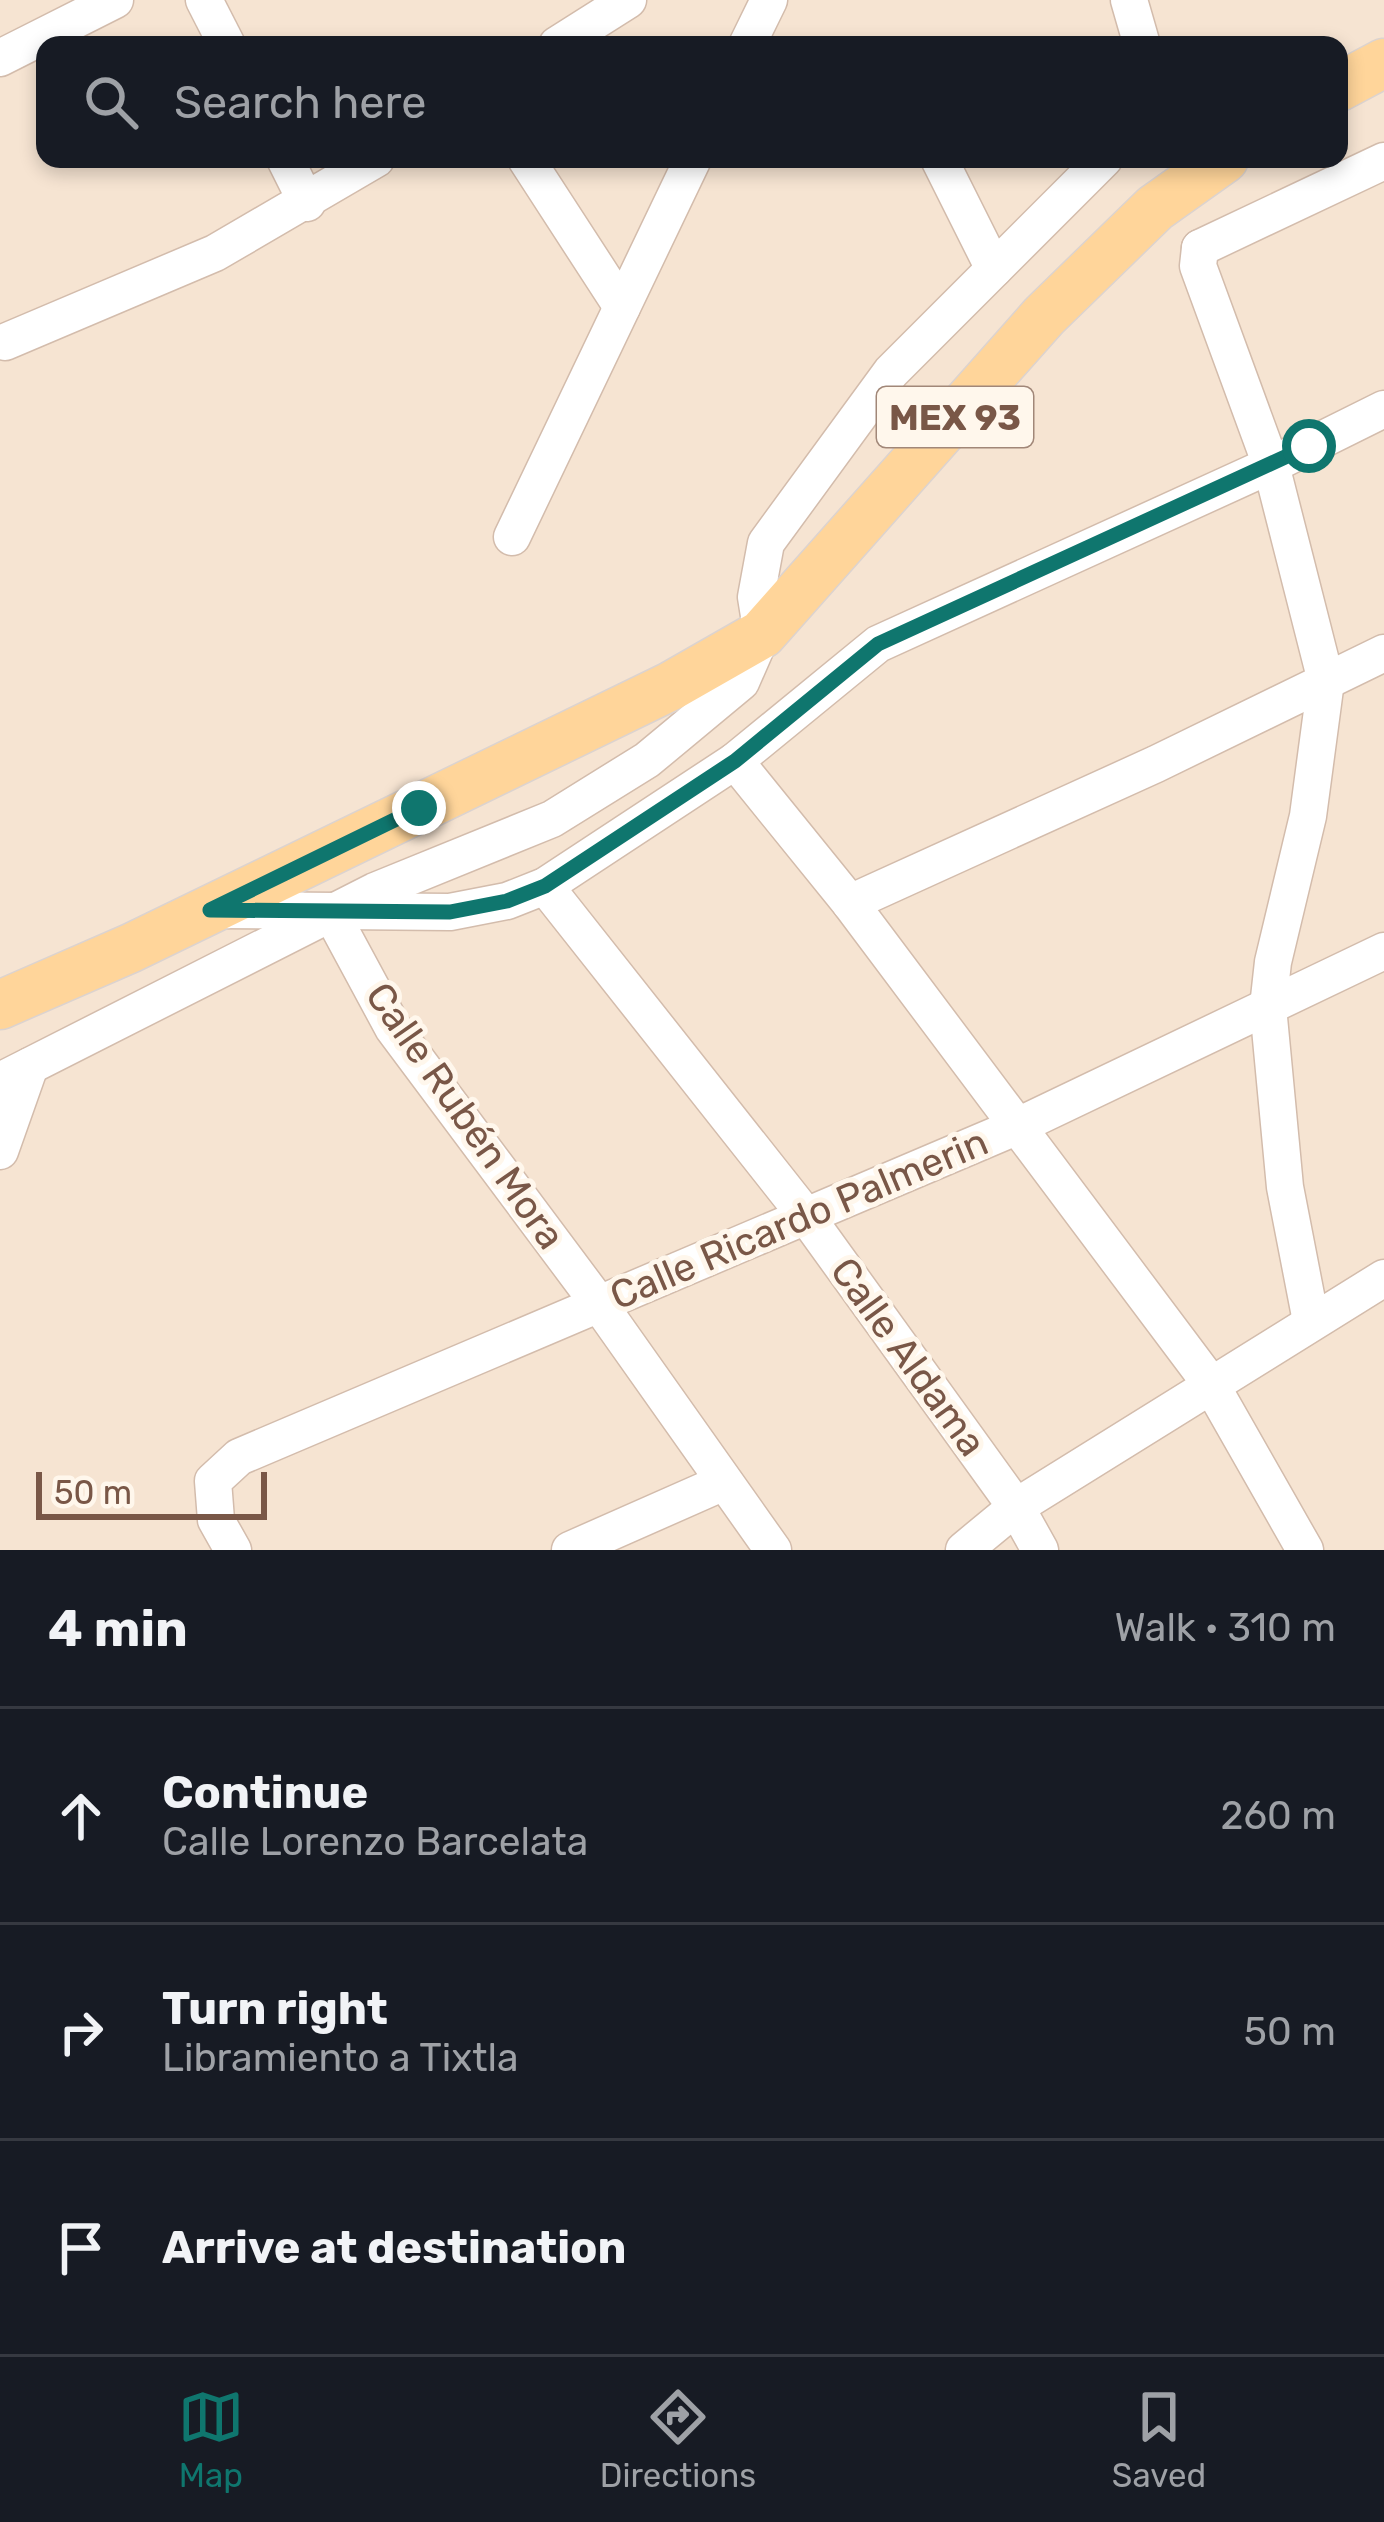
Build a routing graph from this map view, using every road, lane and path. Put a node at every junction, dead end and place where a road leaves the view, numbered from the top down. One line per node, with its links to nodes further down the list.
1 (115, 0): 6 (street)
2 (204, 0): 7 (street)
3 (628, 0): 8 (street); 9 (street)
4 (769, 0): 10 (street)
5 (1129, 0): 11 (street)
6 (44, 36)
7 (222, 36)
8 (571, 36)
9 (598, 36)
10 (752, 36)
11 (1139, 36)
12 (36, 40): 13 (street)
13 (0, 58)
14 (1384, 63): 15 (main road)
15 (1348, 82)
16 (1384, 161): 26 (street)
17 (290, 168): 24 (street)
18 (362, 168): 24 (street)
19 (532, 168): 28 (street)
20 (689, 168): 28 (street)
21 (944, 168): 27 (street)
22 (1095, 168): 27 (street)
23 (1211, 168): 25 (main road, MEX 93)
24 (307, 203): 29 (street)
25 (1155, 208): 26 (street); 33 (main road, MEX 93)
26 (1200, 248): 31 (street)
27 (994, 269): 33 (street)
28 (622, 307): 32 (street)
29 (5, 342)
30 (1384, 409): 31 (street)
31 (1271, 465): 35 (street); 36 (street)
32 (512, 536)
33 (762, 634): 39 (main road, MEX 93); 40 (street, MEX 93)
34 (1384, 652): 35 (street)
35 (1326, 680): 38 (street); 43 (street)
36 (735, 761): 37 (street); 38 (street)
37 (545, 886): 40 (street); 47 (street, Calle Aldama)
38 (850, 903): 45 (street)
39 (210, 910): 40 (street); 42 (main road, MEX 93)
40 (331, 913): 44 (street, MEX 93); 49 (street, Calle Rubén Mora)
41 (1384, 951): 43 (street, Calle Ricardo Palmerin)
42 (0, 1005)
43 (1268, 1006): 45 (street, Calle Ricardo Palmerin); 50 (street)
44 (15, 1073): 46 (street)
45 (1018, 1126): 47 (street, Calle Ricardo Palmerin); 51 (street)
46 (0, 1151)
47 (806, 1216): 49 (street, Calle Ricardo Palmerin); 53 (street, Calle Aldama)
48 (1384, 1278): 50 (street)
49 (599, 1304): 52 (street, Calle Rubén Mora); 54 (street, Calle Ricardo Palmerin)
50 (1311, 1321): 51 (street)
51 (1210, 1383): 53 (street); 59 (street)
52 (724, 1482): 55 (street); 56 (street, Calle Rubén Mora)
53 (1016, 1507): 57 (street); 58 (street, Calle Aldama)
54 (233, 1550)
55 (570, 1550)
56 (773, 1550)
57 (964, 1550)
58 (1040, 1550)
59 (1305, 1550)

